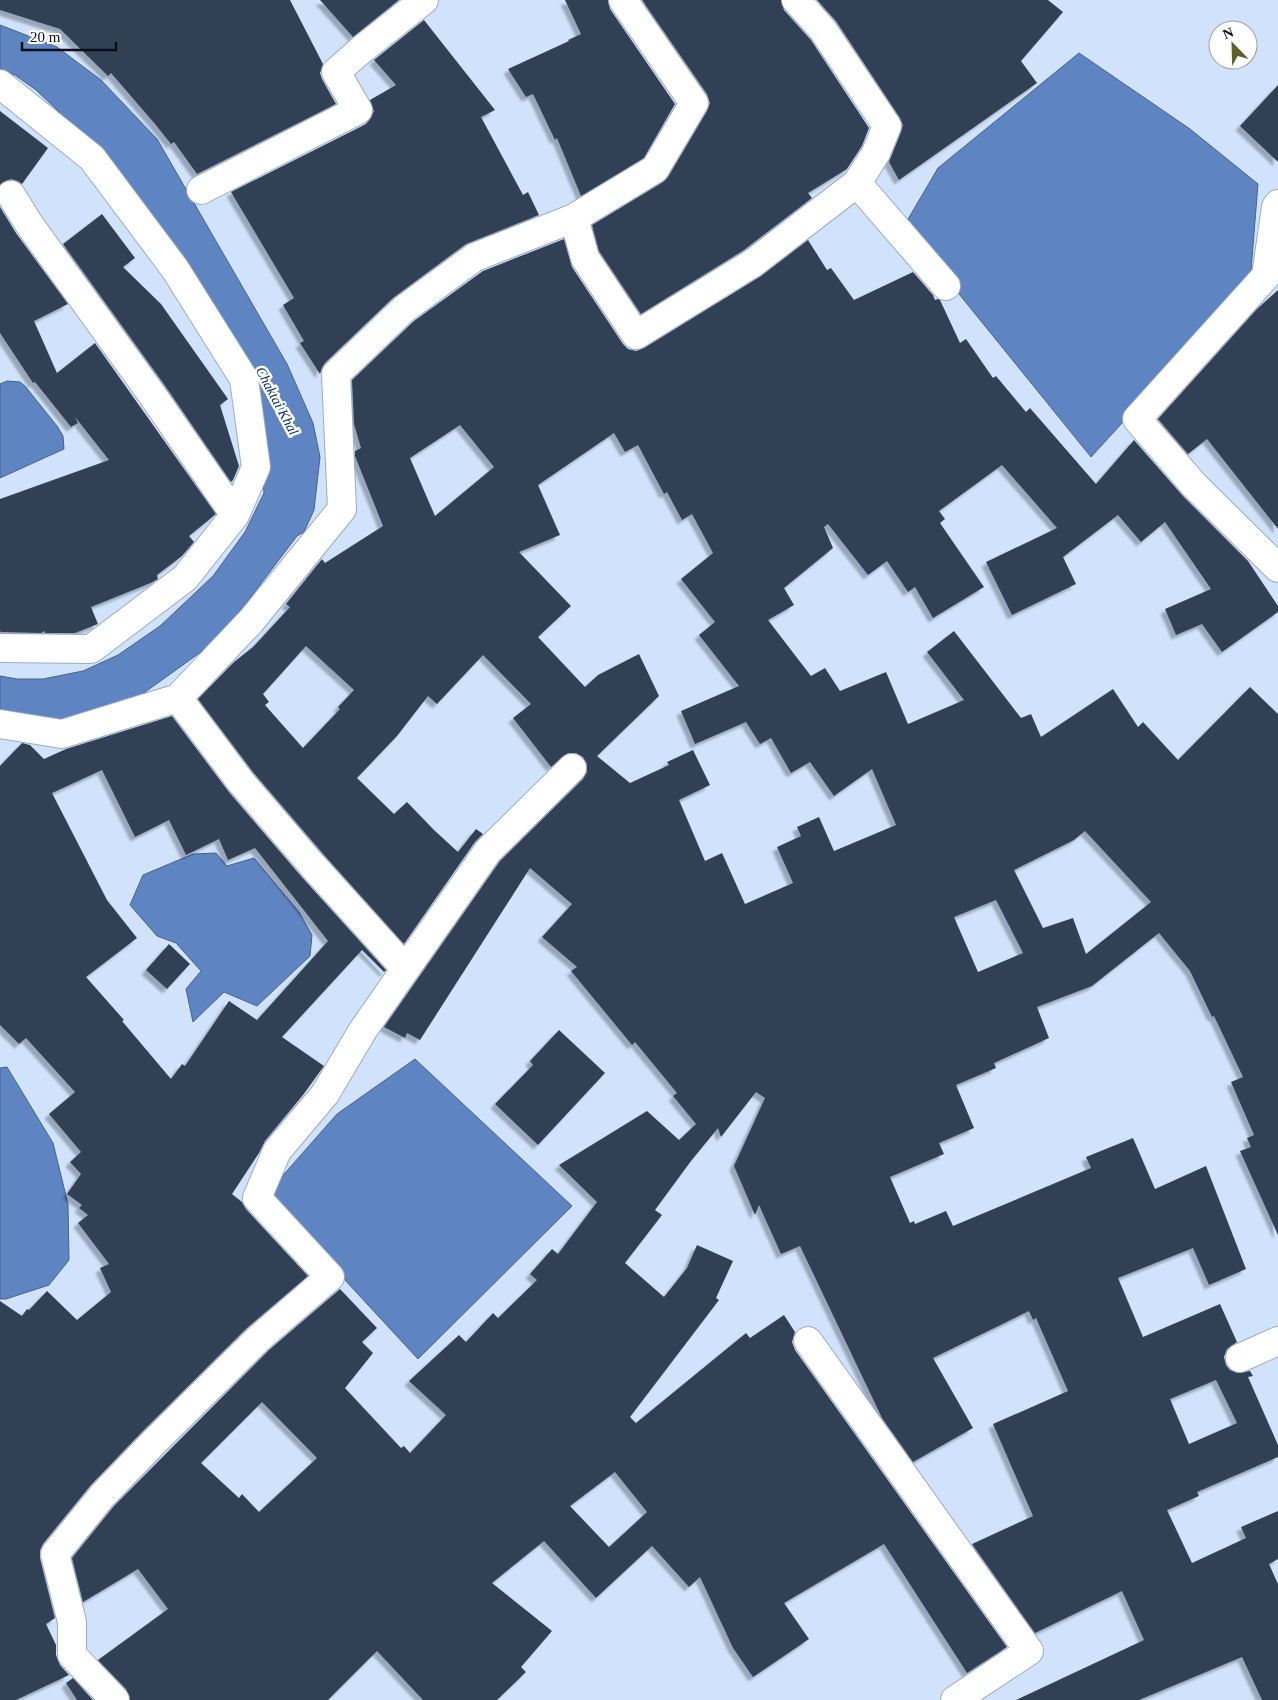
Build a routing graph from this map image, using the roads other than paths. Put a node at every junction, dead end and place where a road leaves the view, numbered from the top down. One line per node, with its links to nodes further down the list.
1 (424, 0): 6 (street)
2 (624, 0): 9 (street)
3 (796, 0): 5 (street)
4 (0, 84): 11 (street)
5 (857, 183): 9 (street); 10 (street)
6 (201, 190)
7 (11, 195): 11 (street)
8 (1278, 204): 12 (street)
9 (574, 218): 14 (street)
10 (946, 286)
11 (235, 515): 13 (street)
12 (1278, 568)
13 (0, 648)
14 (178, 698): 15 (street); 17 (street)
15 (0, 724)
16 (572, 768): 17 (street)
17 (406, 968): 21 (street)
18 (1278, 1340): 20 (street)
19 (808, 1341): 22 (street)
20 (1240, 1358)
21 (115, 1700)
22 (955, 1700)

